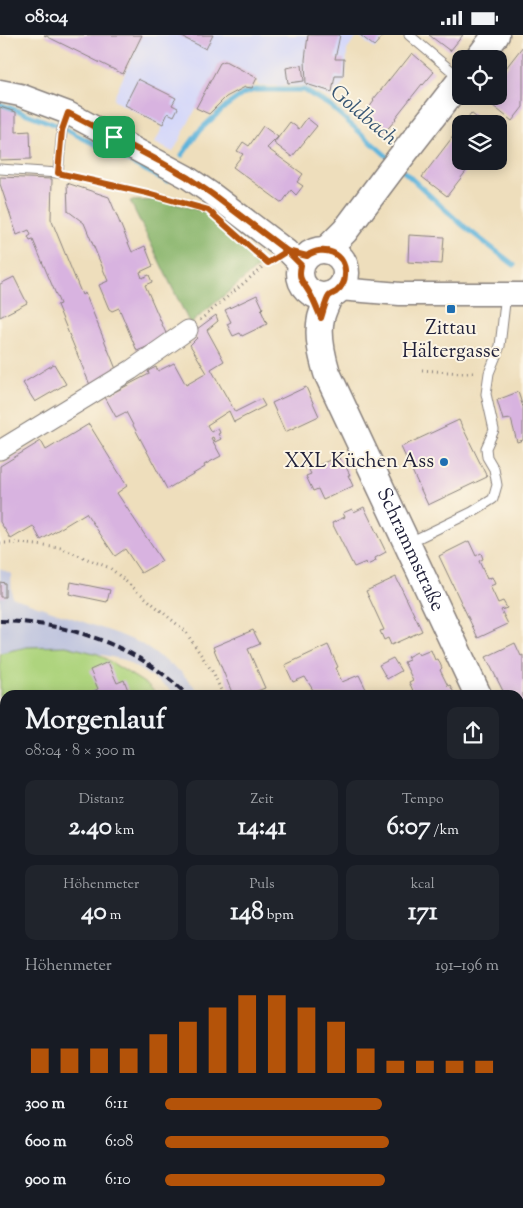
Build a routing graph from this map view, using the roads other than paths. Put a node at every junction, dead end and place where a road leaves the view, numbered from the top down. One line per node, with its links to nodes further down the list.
1 (409, 35): 4 (lane)
2 (496, 35): 3 (main road)
3 (485, 50)
4 (452, 71)
5 (0, 91): 7 (street)
6 (452, 91): 9 (main road)
7 (65, 122): 8 (lane); 9 (street)
8 (0, 169)
9 (318, 270): 10 (street); 13 (main road, Schrammstraße)
10 (514, 294): 13 (lane)
11 (188, 330): 12 (street)
12 (0, 450)
13 (407, 544): 14 (main road, Schrammstraße)
14 (476, 690)

